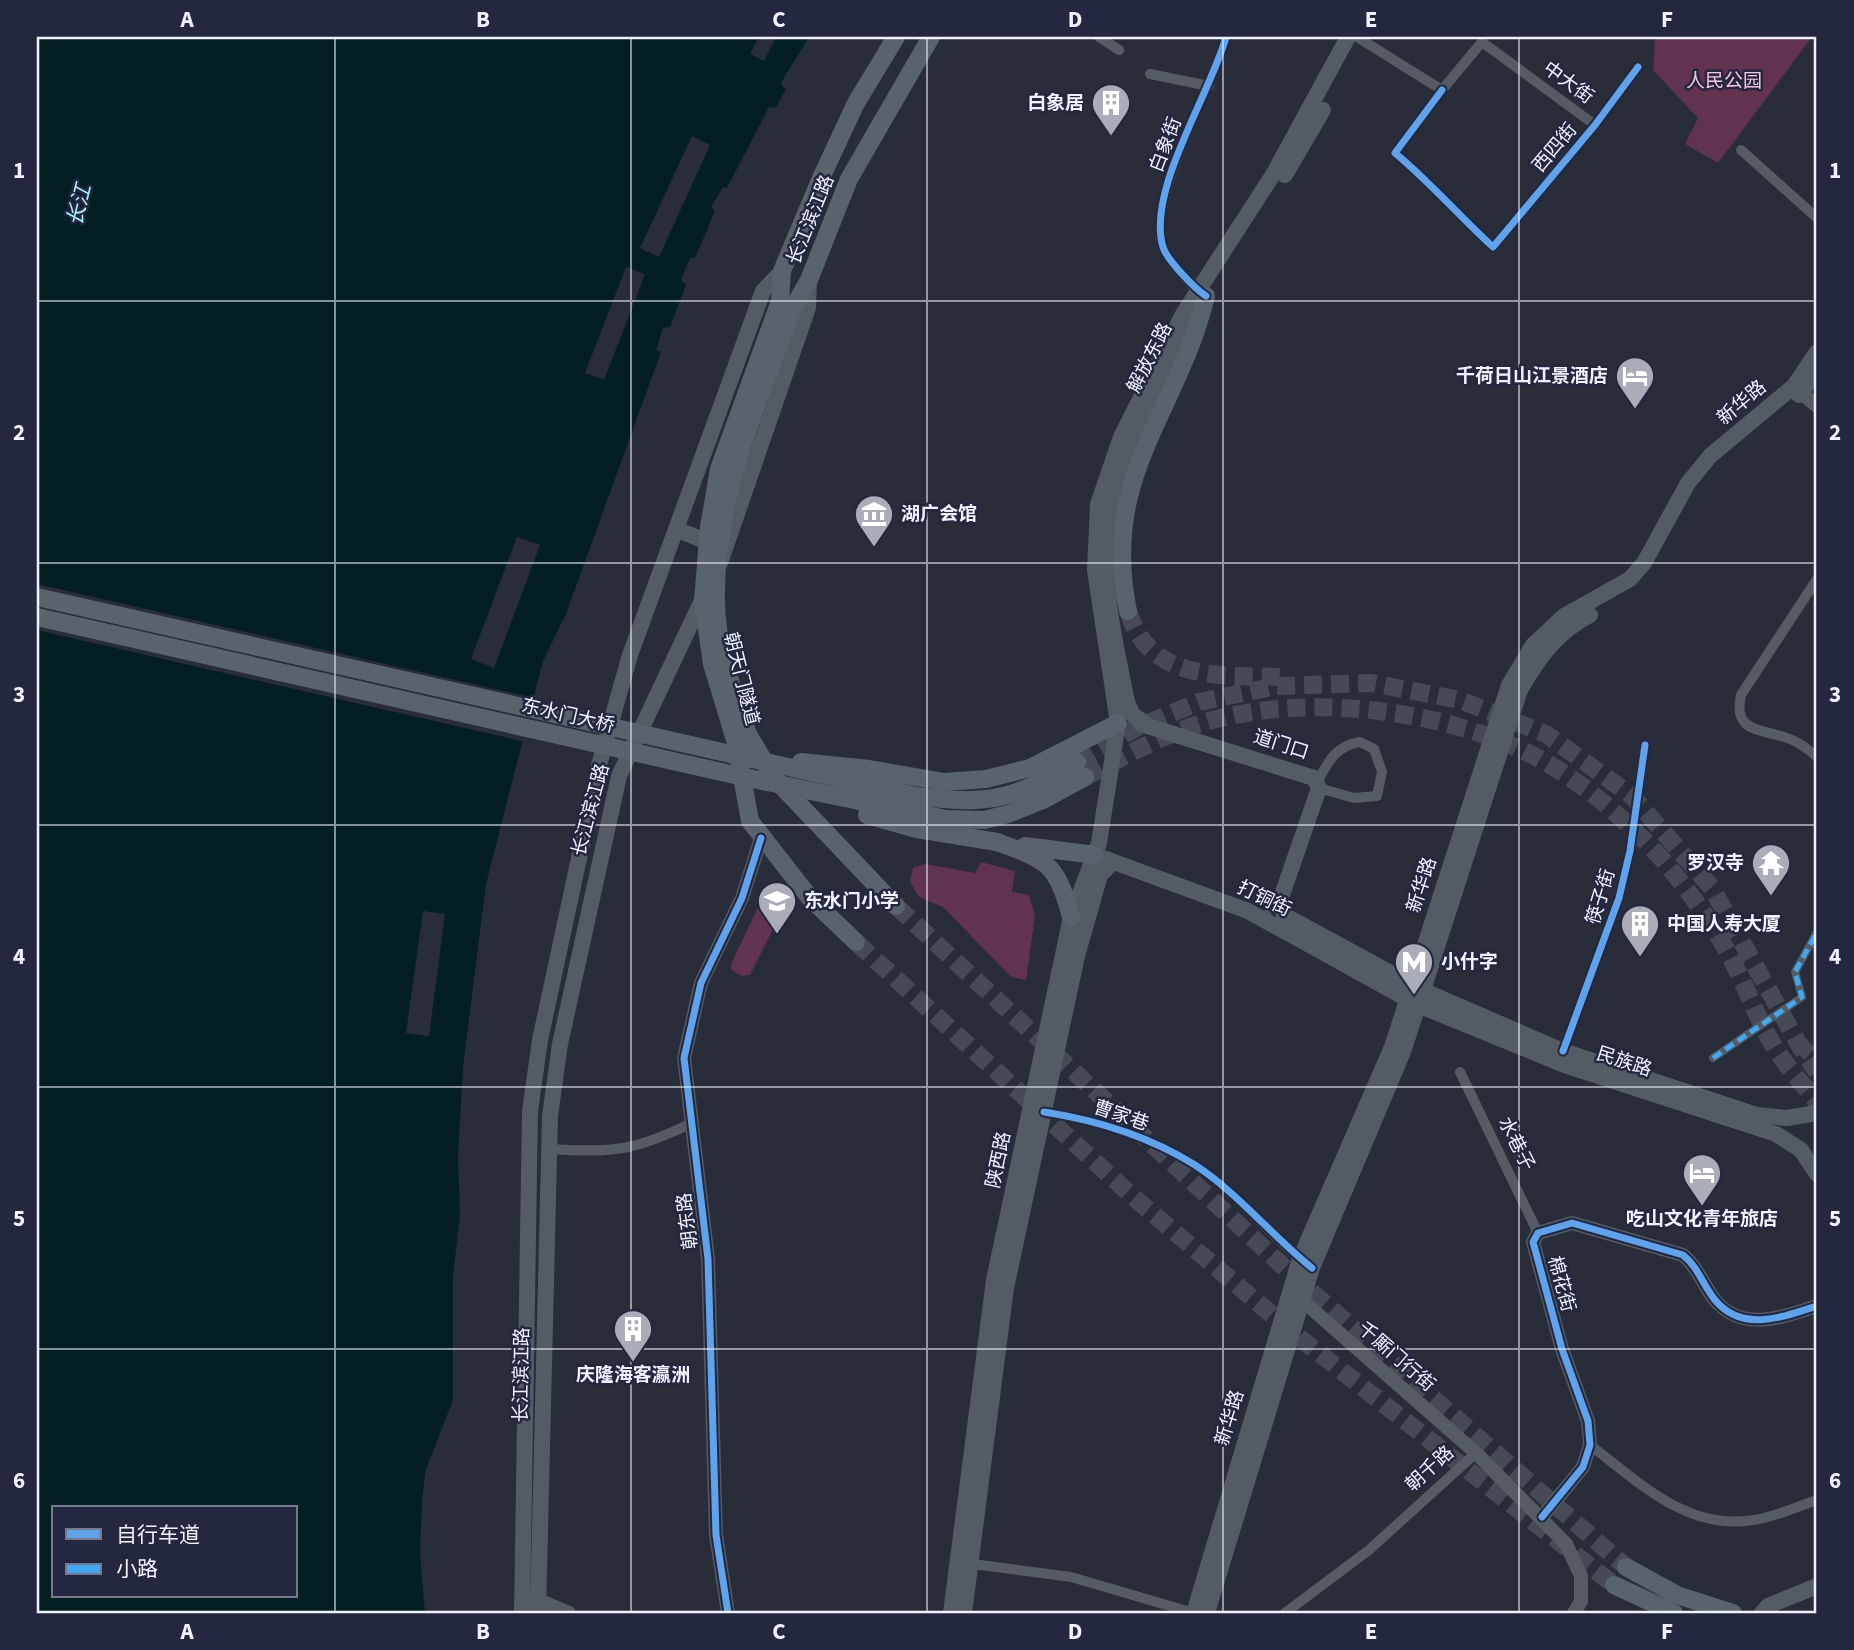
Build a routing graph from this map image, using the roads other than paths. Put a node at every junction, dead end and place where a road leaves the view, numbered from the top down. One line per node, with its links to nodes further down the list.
1 (896, 37): 17 (main road, 长江滨江路)
2 (931, 37): 18 (main road, 长江滨江路)
3 (1099, 37): 8 (street)
4 (1226, 37): 11 (street, 白象街)
5 (1348, 37): 19 (main road, 解放东路)
6 (1358, 37): 12 (street); 19 (main road, 解放东路)
7 (1484, 39): 12 (street, 中大街); 13 (street, 中大街)
8 (1119, 50)
9 (1638, 67): 13 (street, 西四街)
10 (1150, 74): 11 (street)
11 (1209, 86): 19 (street, 白象街)
12 (1443, 90): 16 (street, 中大街)
13 (1595, 125): 16 (street, 西四街)
14 (1741, 150): 15 (street)
15 (1817, 218)
16 (1493, 247)
17 (782, 271): 18 (main road); 20 (main road, 朝天门隧道); 25 (main road, 长江滨江路)
18 (809, 280): 20 (main road, 朝天门隧道); 26 (main road, 长江滨江路)
19 (1201, 293): 29 (main road); 31 (main road, 解放东路); 32 (main road, 解放东路)
20 (786, 305): 33 (main road, 朝天门隧道, bridge)
21 (1817, 352): 23 (main road, 新华路)
22 (1817, 372): 23 (main road, 新华路)
23 (1798, 390): 24 (street); 49 (main road, 新华路)
24 (1817, 406)
25 (678, 530): 26 (main road); 70 (main road, 长江滨江路)
26 (727, 550): 56 (main road, 长江滨江路)
27 (1817, 579): 35 (street)
28 (37, 597): 37 (main road, 东水门大桥, bridge)
29 (1128, 611)
30 (37, 617): 37 (main road, 东水门大桥, bridge)
31 (1118, 723): 32 (main road, 道门口); 36 (main road); 41 (main road, 陕西路)
32 (1149, 726): 38 (main road, 道门口)
33 (742, 737): 39 (main road, 朝天门隧道); 44 (main road, 朝天门隧道)
34 (1645, 746): 50 (street, 筷子街)
35 (1817, 757)
36 (1078, 762): 37 (main road, bridge); 37 (main road, 东水门大桥, bridge)
37 (741, 767): 40 (main road, bridge)
38 (1318, 785): 38 (street); 43 (main road, 道门口)
39 (761, 838): 48 (main road, 朝天门隧道); 55 (street, 朝东路)
40 (1041, 854): 41 (main road); 46 (main road)
41 (1095, 855): 42 (main road, 打铜街); 46 (main road, 陕西路)
42 (1113, 862): 45 (main road, 打铜街); 53 (main road, 陕西路)
43 (1279, 900): 45 (main road); 49 (main road, 打铜街)
44 (896, 906)
45 (1248, 911): 49 (main road, 打铜街)
46 (1071, 916): 66 (main road, 陕西路)
47 (1817, 932): 51 (street)
48 (856, 942)
49 (1414, 995): 50 (main road, 民族路); 57 (main road, 民族路); 59 (main road, 新华路)
50 (1563, 1051): 54 (main road, 民族路)
51 (1713, 1058)
52 (1460, 1072): 58 (street, 水巷子)
53 (1044, 1112): 59 (street, 曹家巷); 66 (main road, 陕西路)
54 (1817, 1113)
55 (692, 1123): 56 (street); 72 (street, 朝东路)
56 (549, 1149): 70 (main road, 长江滨江路)
57 (1817, 1174)
58 (1538, 1233): 61 (street, 棉花街); 62 (street, 棉花街)
59 (1306, 1263): 60 (main road, 新华路)
60 (1296, 1295): 63 (street, 千厮门行街); 75 (main road, 新华路); 76 (main road, 新华路)
61 (1817, 1306)
62 (1590, 1445): 64 (street); 65 (street)
63 (1476, 1453): 65 (street, 朝千路); 77 (street, 朝千路)
64 (1817, 1500)
65 (1542, 1517): 78 (street, 朝千路)
66 (963, 1562): 73 (main road, 陕西路); 74 (main road, 陕西路); 75 (street)
67 (1626, 1567): 80 (main road)
68 (1614, 1586): 79 (main road)
69 (1817, 1586): 81 (main road)
70 (530, 1610): 71 (street)
71 (569, 1613)
72 (727, 1613)
73 (951, 1613)
74 (964, 1613)
75 (1194, 1613)
76 (1207, 1613)
77 (1285, 1613)
78 (1574, 1613)
79 (1674, 1613)
80 (1733, 1613)
81 (1762, 1613)

